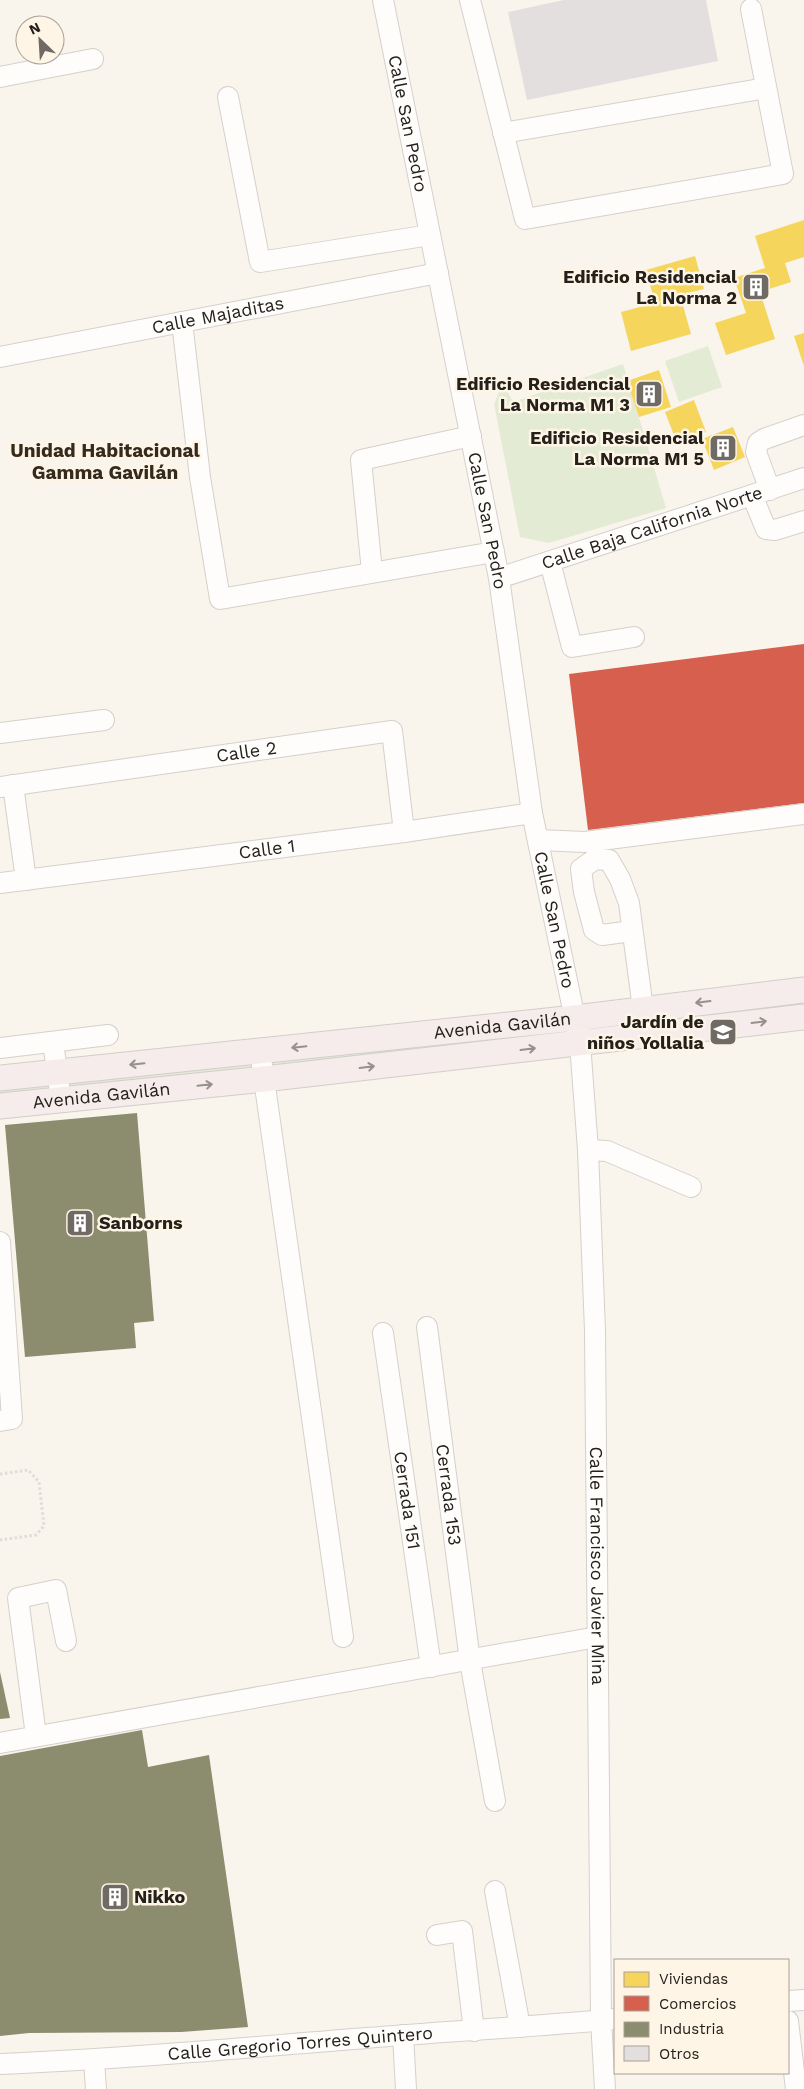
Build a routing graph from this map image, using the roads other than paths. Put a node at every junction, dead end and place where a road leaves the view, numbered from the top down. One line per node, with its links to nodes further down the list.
1 (383, 0): 9 (street, Calle San Pedro)
2 (470, 0): 8 (street)
3 (751, 9): 6 (street)
4 (93, 59): 5 (street)
5 (0, 76)
6 (766, 88): 8 (street); 8 (street)
7 (228, 97): 9 (street)
8 (503, 133)
9 (430, 235): 10 (street, Calle San Pedro)
10 (438, 273): 11 (street, Calle Majaditas); 14 (street, Calle San Pedro)
11 (182, 322): 12 (street, Calle Majaditas); 20 (street)
12 (0, 357)
13 (804, 425): 16 (street)
14 (471, 436): 18 (street, Calle San Pedro); 20 (street)
15 (804, 478): 16 (street, Calle Baja California Norte)
16 (761, 492): 17 (street); 19 (street, Calle Baja California Norte)
17 (804, 521)
18 (494, 552): 20 (street); 21 (street, Calle San Pedro)
19 (550, 562): 21 (street, Calle Baja California Norte); 22 (street)
20 (372, 572)
21 (499, 578): 26 (street, Calle San Pedro)
22 (634, 637)
23 (104, 720): 24 (street)
24 (0, 733)
25 (6, 786): 28 (street, Calle 2); 30 (street)
26 (532, 813): 28 (street, Calle 1); 29 (street, Calle San Pedro)
27 (804, 814): 29 (street)
28 (404, 832): 30 (street, Calle 1)
29 (538, 840): 36 (street, Calle San Pedro)
30 (26, 880): 31 (street, Calle 1)
31 (0, 883)
32 (632, 931): 34 (street)
33 (804, 990): 34 (main road, Avenida Gavilán, one-way to 34)
34 (643, 1009): 36 (main road, Avenida Gavilán)
35 (804, 1017): 39 (main road, Avenida Gavilán, one-way to 35)
36 (575, 1018): 39 (street, Calle San Pedro); 41 (main road, Avenida Gavilán, one-way to 41)
37 (108, 1035): 38 (street)
38 (53, 1042): 40 (street); 42 (street)
39 (580, 1043): 44 (main road, Avenida Gavilán, one-way to 39); 47 (street, Calle Francisco Javier Mina)
40 (0, 1048)
41 (260, 1052): 42 (main road, Avenida Gavilán, one-way to 42); 44 (street)
42 (57, 1073): 43 (main road, Avenida Gavilán); 45 (street)
43 (0, 1078)
44 (264, 1079): 45 (main road, Avenida Gavilán, one-way to 44); 53 (street)
45 (61, 1100): 46 (main road, Avenida Gavilán)
46 (0, 1106)
47 (588, 1150): 48 (street); 54 (street, Calle Francisco Javier Mina)
48 (691, 1187)
49 (0, 1242): 52 (street)
50 (427, 1327): 56 (street, Cerrada 153)
51 (383, 1333): 57 (street, Cerrada 151)
52 (0, 1421)
53 (343, 1637)
54 (597, 1637): 56 (street); 65 (street, Calle Francisco Javier Mina)
55 (66, 1641): 58 (street)
56 (470, 1661): 57 (street); 60 (street, Cerrada 153)
57 (431, 1667): 58 (street)
58 (36, 1736): 59 (street)
59 (0, 1742)
60 (495, 1801)
61 (495, 1891): 66 (street)
62 (437, 1935): 68 (street)
63 (804, 2000): 64 (street)
64 (789, 2001)
65 (608, 2019): 66 (street, Calle Gregorio Torres Quintero); 74 (street, Calle Francisco Javier Mina)
66 (520, 2028): 68 (street, Calle Gregorio Torres Quintero)
67 (789, 2030): 75 (street)
68 (474, 2031): 69 (street, Calle Gregorio Torres Quintero)
69 (404, 2035): 70 (street, Calle Gregorio Torres Quintero); 73 (street)
70 (94, 2060): 71 (street, Calle Gregorio Torres Quintero); 72 (street)
71 (0, 2064)
72 (96, 2089)
73 (406, 2089)
74 (605, 2089)
75 (796, 2089)

